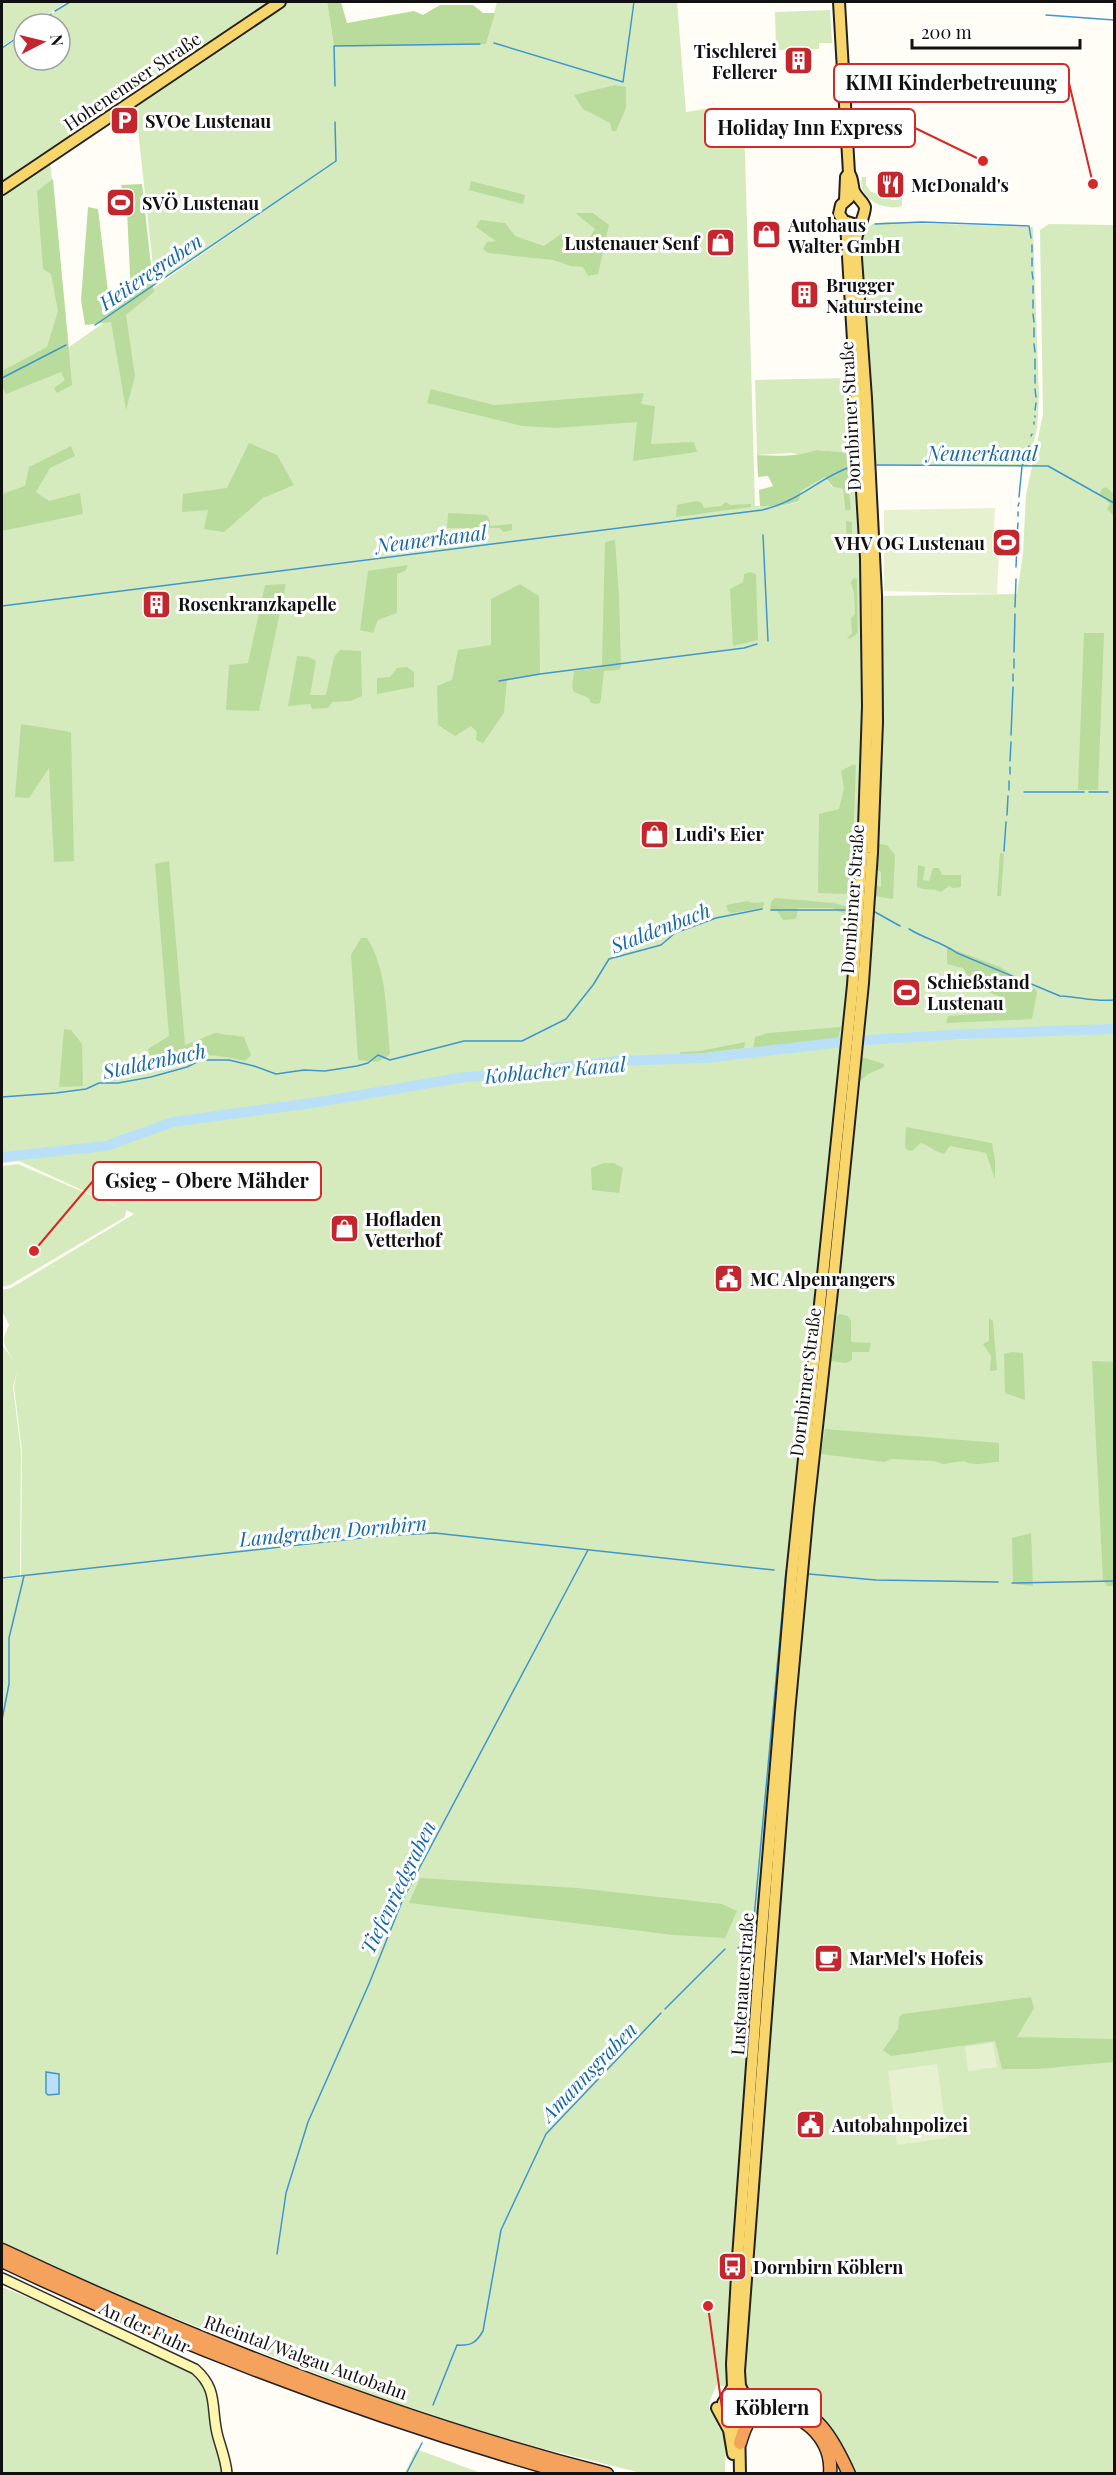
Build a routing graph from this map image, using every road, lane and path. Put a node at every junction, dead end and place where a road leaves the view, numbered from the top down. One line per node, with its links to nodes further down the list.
1 (280, 2): 4 (main road, Hohenemser Straße)
2 (839, 2): 3 (main road, Dornbirner Straße)
3 (849, 173): 5 (main road, Dornbirner Straße); 6 (main road, Dornbirner Straße)
4 (2, 189)
5 (857, 199): 6 (main road); 7 (main road, Dornbirner Straße)
6 (845, 200): 8 (main road, Dornbirner Straße)
7 (859, 222): 8 (main road); 9 (main road, Dornbirner Straße)
8 (846, 223): 9 (main road, Dornbirner Straße)
9 (854, 1027): 10 (main road, Dornbirner Straße)
10 (797, 1576): 15 (main road, Lustenauerstraße)
11 (2, 2250): 14 (highway, Rheintal/Walgau Autobahn)
12 (2, 2261): 14 (highway, Rheintal/Walgau Autobahn)
13 (2, 2278): 22 (main road, An der Fuhr)
14 (246, 2361): 21 (highway, Rheintal/Walgau Autobahn); 25 (highway, Rheintal/Walgau Autobahn)
15 (737, 2363): 16 (main road, Lustenauerstraße); 17 (main road); 18 (main road, Lustenauerstraße); 20 (main road)
16 (729, 2395): 18 (main road); 18 (main road, Lustenauerstraße)
17 (775, 2407): 18 (highway); 19 (highway); 20 (highway)
18 (742, 2408): 20 (main road, Lustenauerstraße)
19 (826, 2438): 28 (highway); 29 (highway)
20 (736, 2448): 26 (main road, Lustenauerstraße); 27 (main road, Lustenauerstraße)
21 (504, 2455): 23 (highway); 24 (highway, Rheintal/Walgau Autobahn)
22 (227, 2474)
23 (539, 2474)
24 (570, 2474)
25 (607, 2474)
26 (733, 2474)
27 (740, 2474)
28 (830, 2474)
29 (849, 2474)

